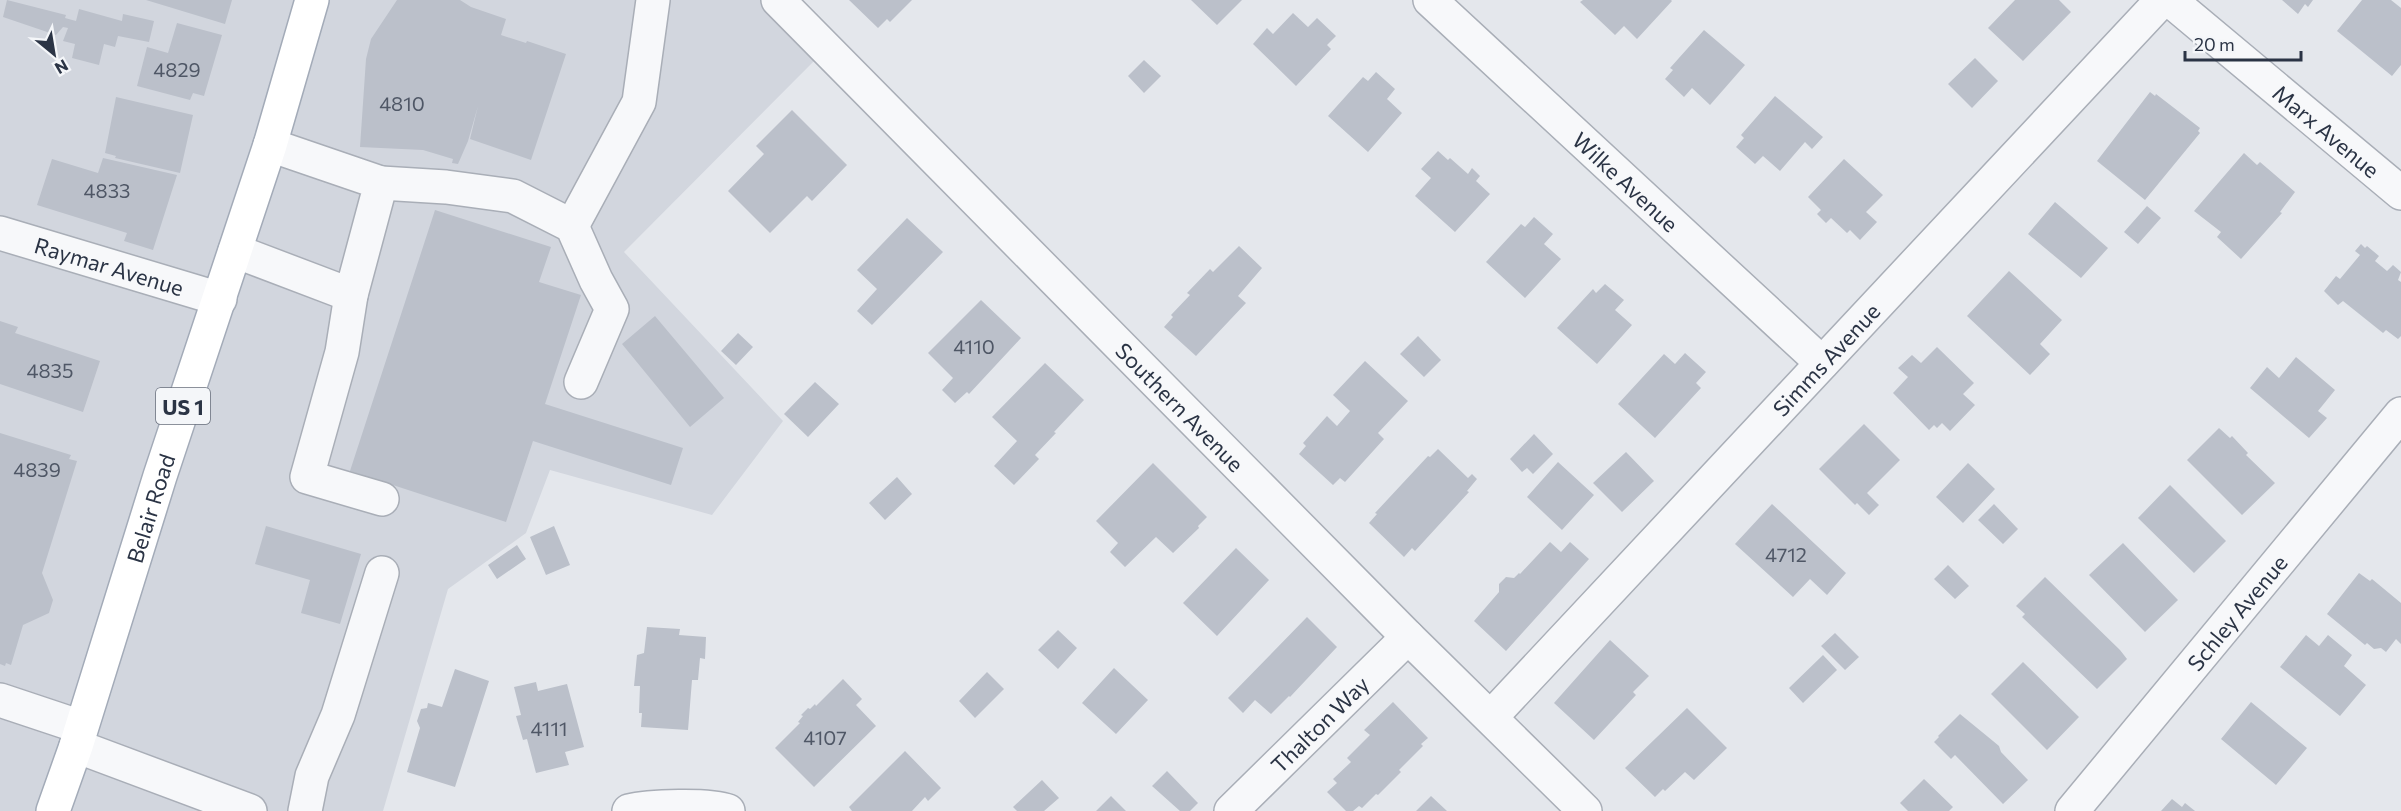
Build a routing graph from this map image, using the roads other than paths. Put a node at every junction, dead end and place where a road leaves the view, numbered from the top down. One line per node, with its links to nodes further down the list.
1 (312, 0): 7 (main road, Belair Road / US 1)
2 (653, 0): 10 (street)
3 (778, 0): 20 (street, Southern Avenue)
4 (1430, 0): 15 (street, Wilke Avenue)
5 (2162, 0): 15 (street, Simms Avenue)
6 (2170, 0): 9 (street, Marx Avenue)
7 (270, 146): 8 (street); 12 (main road, Belair Road / US 1)
8 (381, 183): 10 (street); 13 (street)
9 (2401, 193)
10 (572, 226): 16 (street)
11 (0, 233): 14 (street, Raymar Avenue)
12 (234, 251): 13 (street); 14 (main road, Belair Road / US 1)
13 (351, 295): 18 (street)
14 (220, 299): 23 (main road, Belair Road / US 1)
15 (1822, 363): 22 (street, Simms Avenue)
16 (580, 382)
17 (2401, 414): 32 (street, Schley Avenue)
18 (382, 499)
19 (382, 573): 27 (street)
20 (1408, 637): 22 (street, Southern Avenue); 30 (street, Thalton Way)
21 (0, 700): 23 (street)
22 (1491, 717): 31 (street, Southern Avenue)
23 (79, 736): 25 (main road, Belair Road / US 1); 26 (street)
24 (671, 809): 28 (street); 29 (street)
25 (53, 811)
26 (250, 811)
27 (305, 811)
28 (629, 811)
29 (728, 811)
30 (1231, 811)
31 (1585, 811)
32 (2072, 811)

